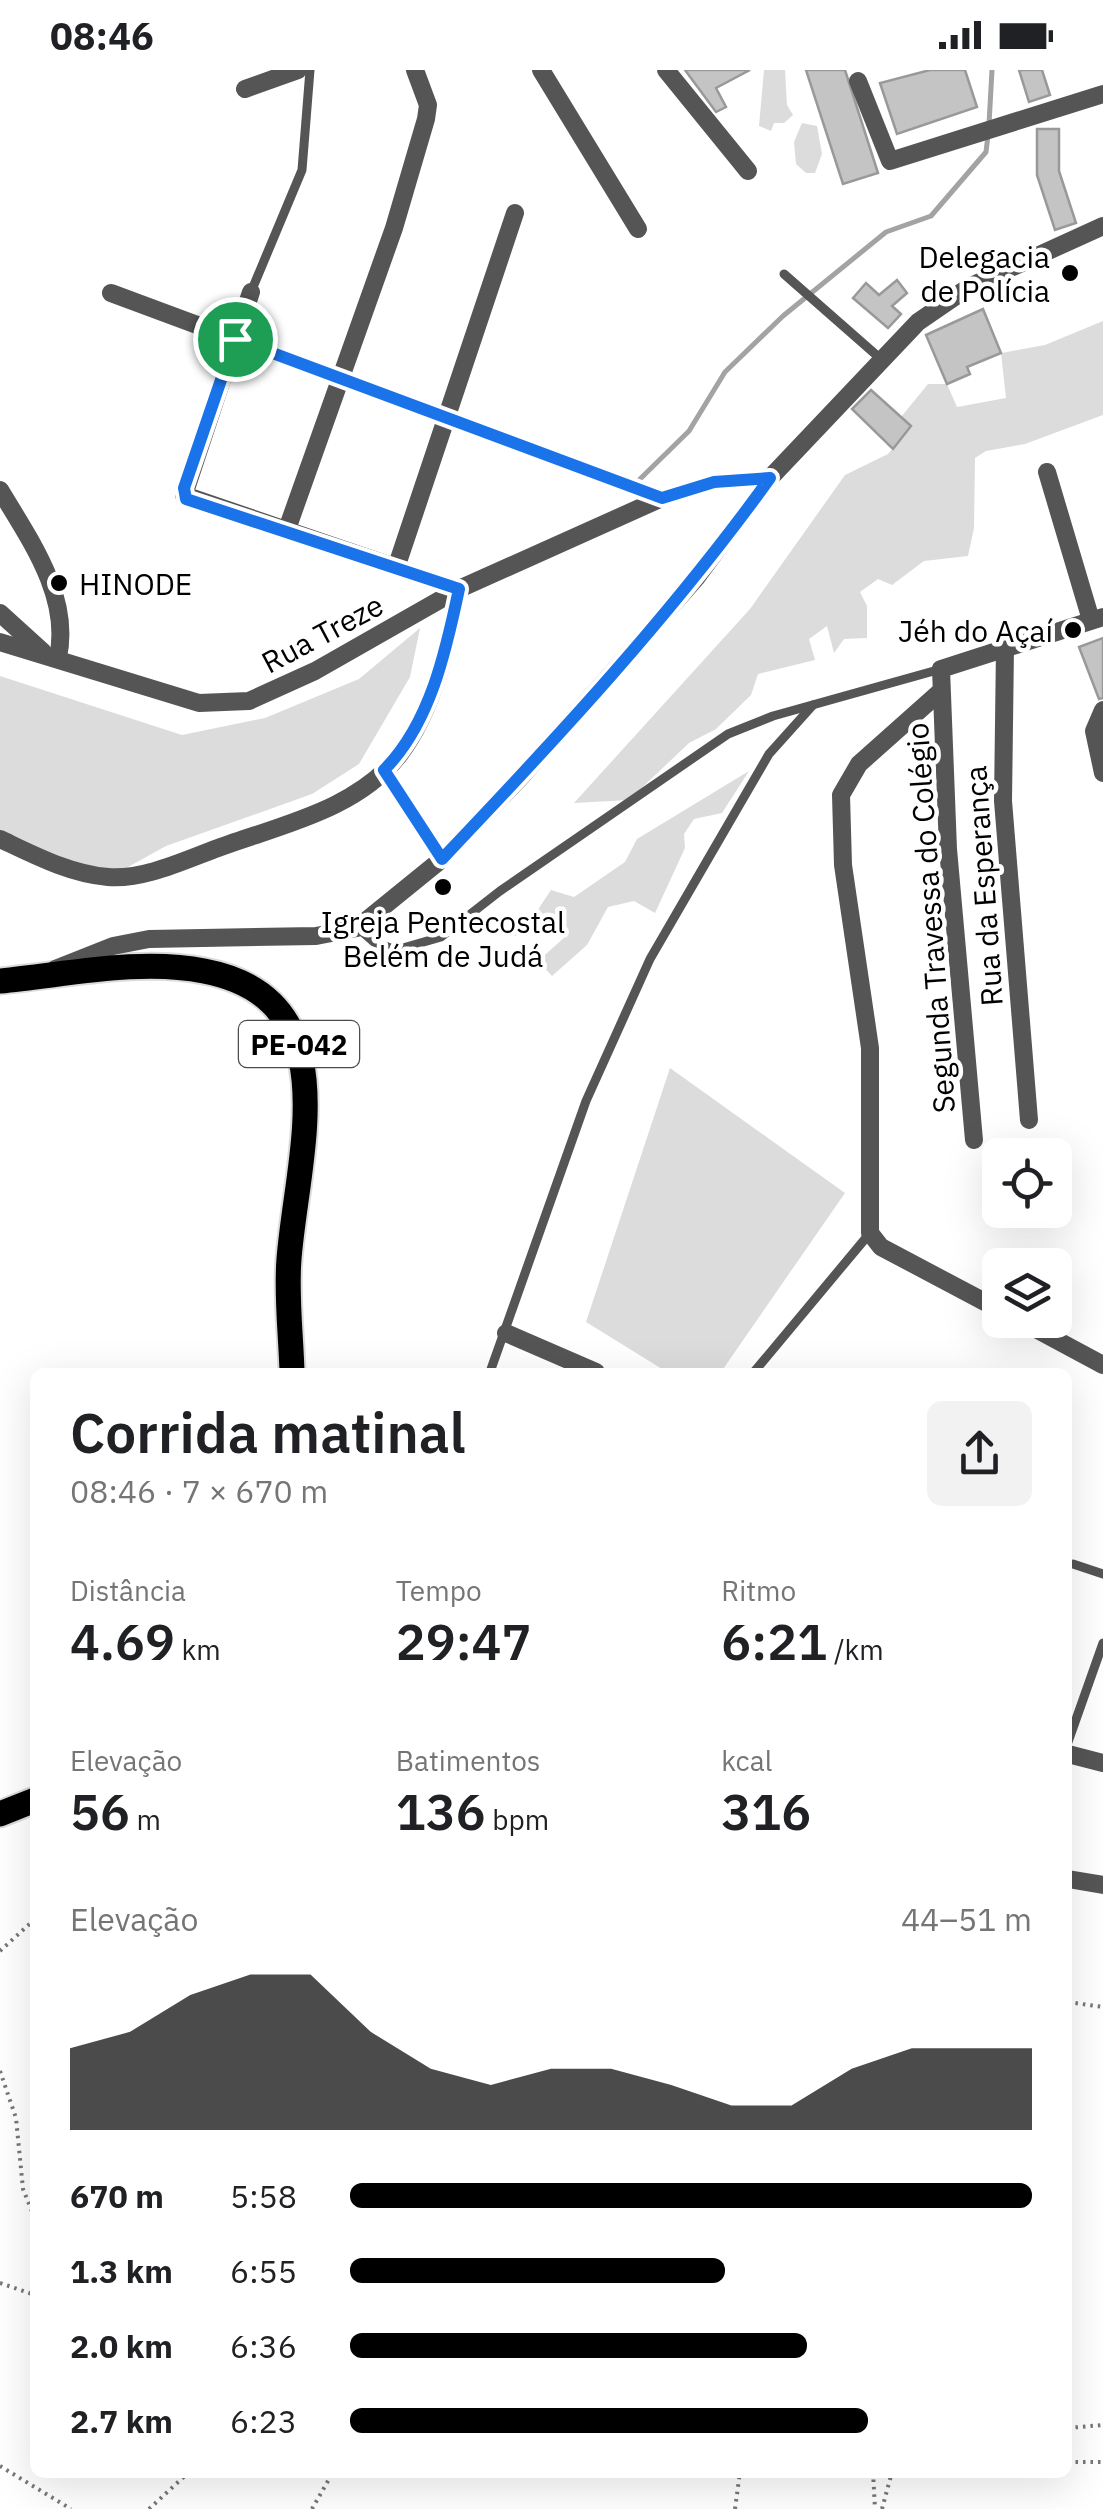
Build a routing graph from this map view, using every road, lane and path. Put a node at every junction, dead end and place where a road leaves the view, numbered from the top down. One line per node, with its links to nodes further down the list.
1 (298, 70): 7 (street)
2 (310, 70): 14 (lane)
3 (415, 70): 18 (street)
4 (542, 70): 12 (street)
5 (666, 70): 9 (street)
6 (858, 80): 8 (street)
7 (245, 89)
8 (1103, 94)
9 (748, 172)
10 (516, 213): 19 (street)
11 (1103, 226): 17 (street)
12 (638, 229)
13 (784, 274): 17 (lane)
14 (252, 292): 16 (street)
15 (112, 293): 16 (street)
16 (235, 339): 18 (street); 24 (street)
17 (882, 360): 21 (street)
18 (341, 378): 19 (street); 24 (street)
19 (447, 417): 23 (street); 25 (street)
20 (1046, 472): 28 (street)
21 (770, 478): 23 (street, Rua Treze); 39 (street)
22 (0, 490): 31 (street)
23 (662, 498): 26 (street, Rua Treze)
24 (286, 532): 25 (street)
25 (396, 568): 26 (street)
26 (459, 589): 31 (street, Rua Treze); 36 (street)
27 (0, 613): 31 (street)
28 (1097, 618): 30 (street)
29 (0, 642): 31 (street, Rua Treze)
30 (1005, 647): 32 (street); 43 (street, Rua da Esperança)
31 (52, 657)
32 (941, 670): 33 (street, Segunda Travessa do Colégio); 34 (lane)
33 (941, 691): 44 (street, Segunda Travessa do Colégio); 45 (street)
34 (814, 705): 40 (lane); 47 (lane)
35 (1103, 710): 37 (street)
36 (384, 770): 38 (street); 39 (street)
37 (1103, 773)
38 (0, 839)
39 (442, 859): 40 (street)
40 (357, 928): 41 (street)
41 (36, 978): 42 (main road, PE-042); 50 (main road, PE-042)
42 (0, 981)
43 (1029, 1120)
44 (974, 1140)
45 (870, 1233): 46 (street); 53 (lane)
46 (982, 1300)
47 (506, 1333): 51 (lane); 52 (street)
48 (1053, 1338): 49 (street)
49 (1103, 1364)
50 (292, 1368)
51 (492, 1368)
52 (587, 1368)
53 (757, 1368)
54 (1073, 1564): 55 (lane)
55 (1103, 1574)
56 (1103, 1643): 57 (lane)
57 (1072, 1731)
58 (1072, 1755): 59 (street)
59 (1103, 1764)
60 (30, 1802): 61 (main road)
61 (0, 1814)
62 (1072, 1880): 63 (street)
63 (1103, 1886)
64 (30, 1924): 65 (path)
65 (0, 1951)
66 (1072, 2003): 67 (path)
67 (1103, 2007)
68 (0, 2071): 69 (path)
69 (30, 2205)
70 (0, 2283): 71 (path)
71 (30, 2293)
72 (1103, 2425): 73 (path)
73 (1072, 2428)
74 (1072, 2462): 75 (path)
75 (1103, 2462)
76 (0, 2466): 82 (path)
77 (183, 2478): 83 (path)
78 (330, 2478): 84 (path)
79 (739, 2478): 85 (path)
80 (874, 2478): 86 (path)
81 (890, 2478): 86 (path)
82 (71, 2509)
83 (150, 2509)
84 (312, 2509)
85 (735, 2509)
86 (879, 2509)

